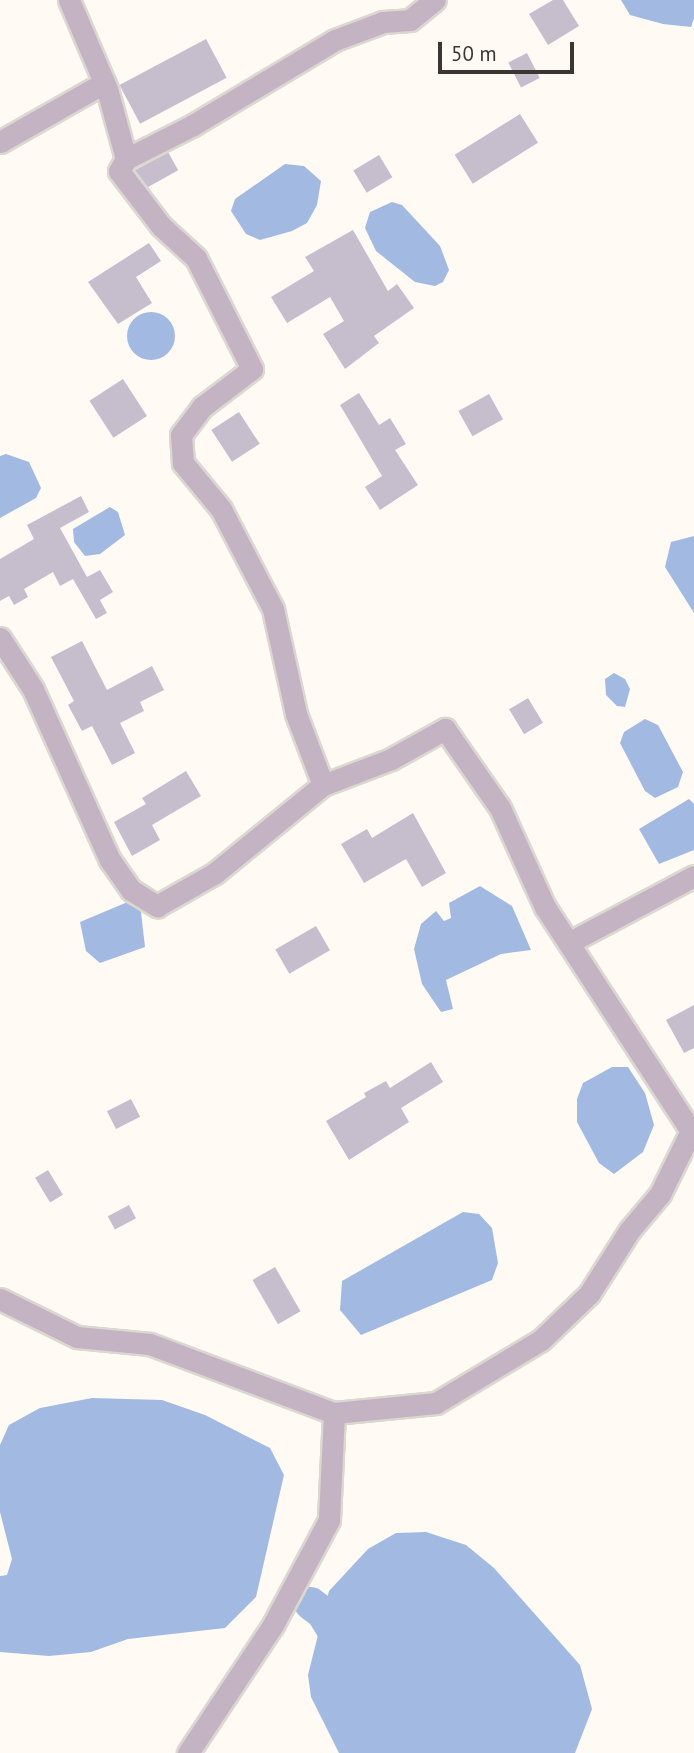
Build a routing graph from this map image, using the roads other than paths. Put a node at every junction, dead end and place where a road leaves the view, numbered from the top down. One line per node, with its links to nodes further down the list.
1 (69, 0): 3 (street)
2 (435, 0): 5 (street)
3 (104, 83): 4 (street); 5 (street)
4 (0, 142)
5 (126, 159): 7 (street)
6 (0, 638): 7 (street)
7 (323, 785): 9 (street)
8 (694, 876): 9 (street)
9 (570, 942): 11 (street)
10 (0, 1299): 11 (street)
11 (334, 1413): 12 (street)
12 (188, 1753)

